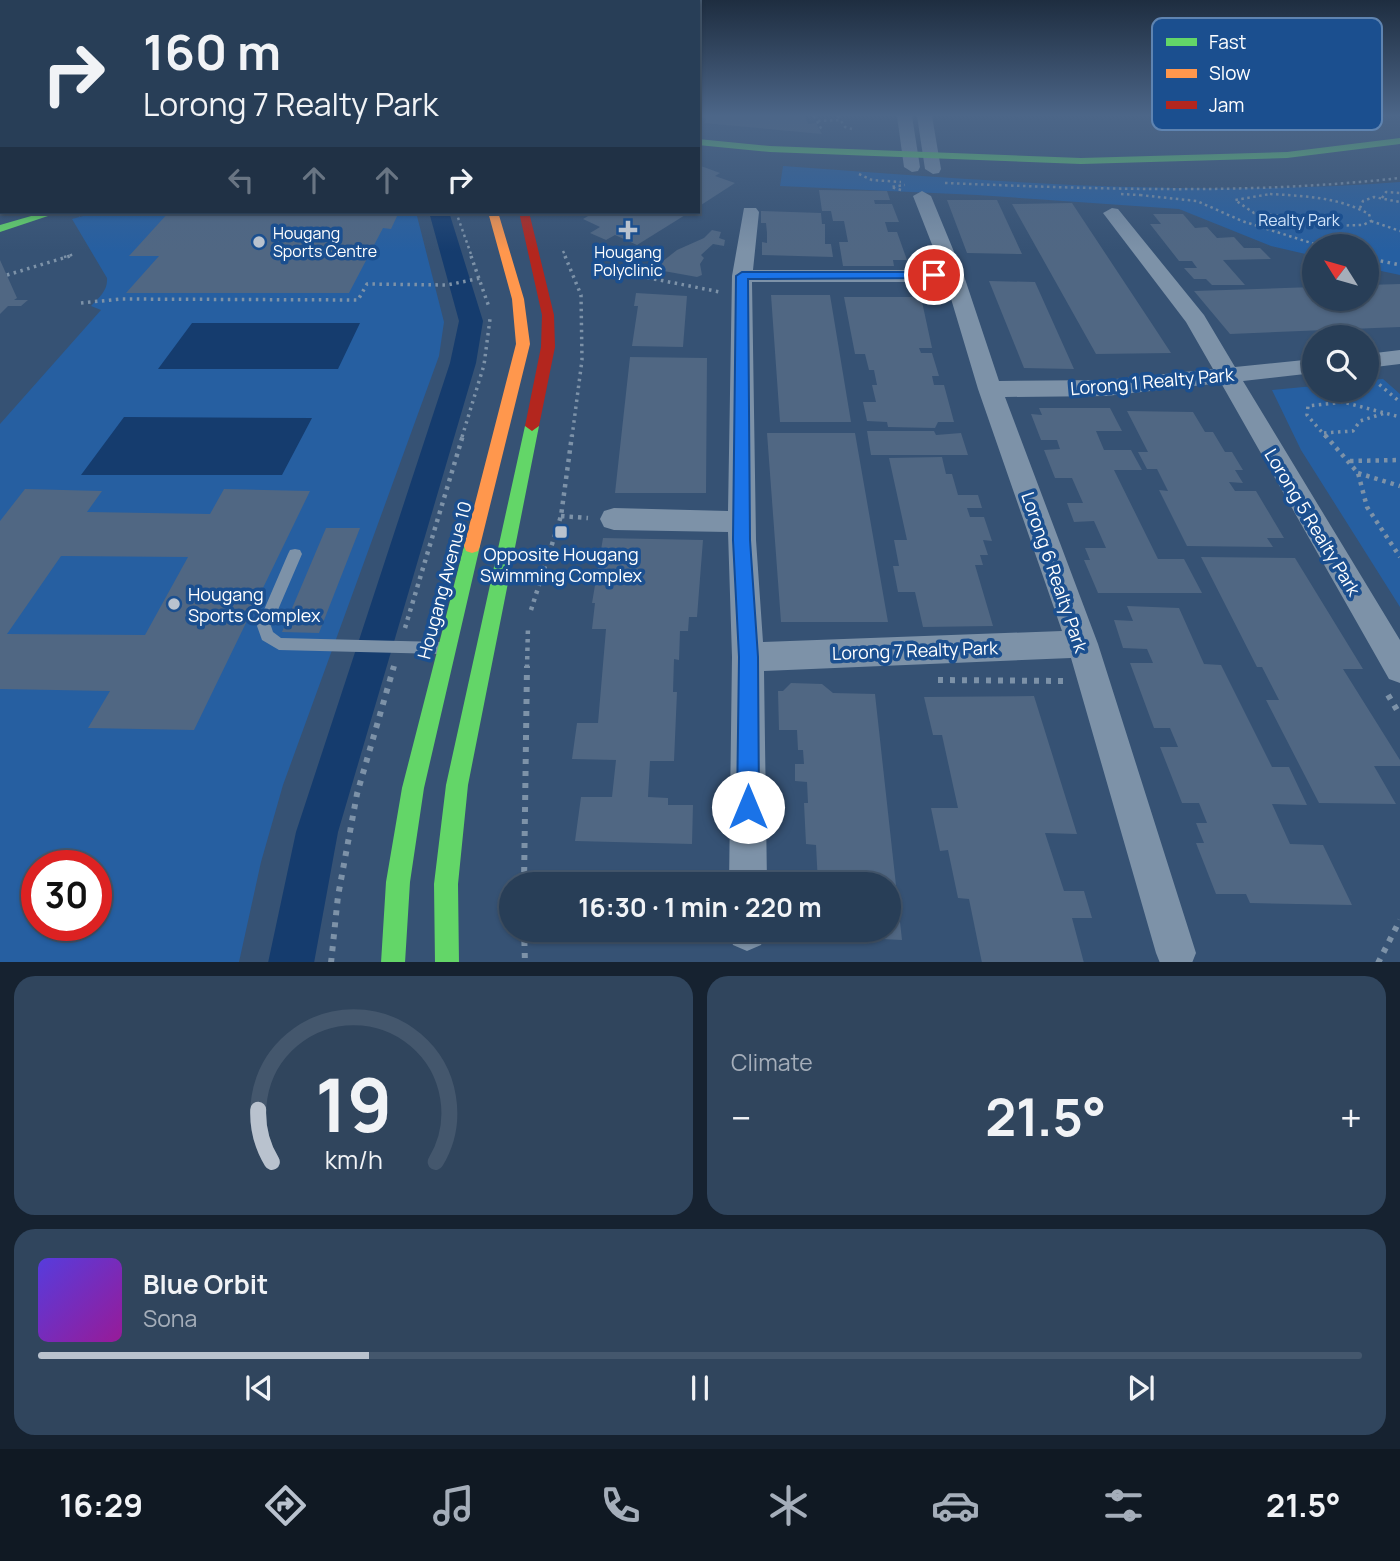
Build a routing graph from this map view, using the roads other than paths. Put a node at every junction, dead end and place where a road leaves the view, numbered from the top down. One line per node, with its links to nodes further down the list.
1 (911, 161): 3 (street)
2 (1092, 161): 3 (street)
3 (932, 162): 4 (street)
4 (1134, 176)
5 (922, 196): 14 (street, Lorong 6 Realty Park)
6 (750, 212): 15 (street)
7 (1112, 213): 19 (street, Lorong 5 Realty Park)
8 (17, 214): 12 (street)
9 (47, 214): 13 (street)
10 (495, 214): 27 (street, Hougang Avenue 10)
11 (524, 214): 33 (street)
12 (0, 219)
13 (0, 229)
14 (954, 276): 15 (street); 20 (street, Lorong 6 Realty Park)
15 (742, 285): 22 (street)
16 (1400, 357): 17 (street)
17 (1379, 365)
18 (1302, 367): 19 (street, Lorong 1 Realty Park)
19 (1227, 375): 20 (street, Lorong 1 Realty Park); 29 (street, Lorong 5 Realty Park)
20 (990, 388): 24 (street, Lorong 6 Realty Park)
21 (602, 519): 22 (street)
22 (742, 522): 28 (street)
23 (295, 554): 25 (lane)
24 (1082, 644): 28 (street, Lorong 7 Realty Park); 31 (street, Lorong 6 Realty Park)
25 (348, 646): 26 (lane)
26 (396, 647): 27 (lane)
27 (446, 648): 32 (street, Hougang Avenue 10)
28 (748, 657): 30 (street)
29 (1400, 669)
30 (747, 872)
31 (1176, 953)
32 (393, 962)
33 (447, 962)

